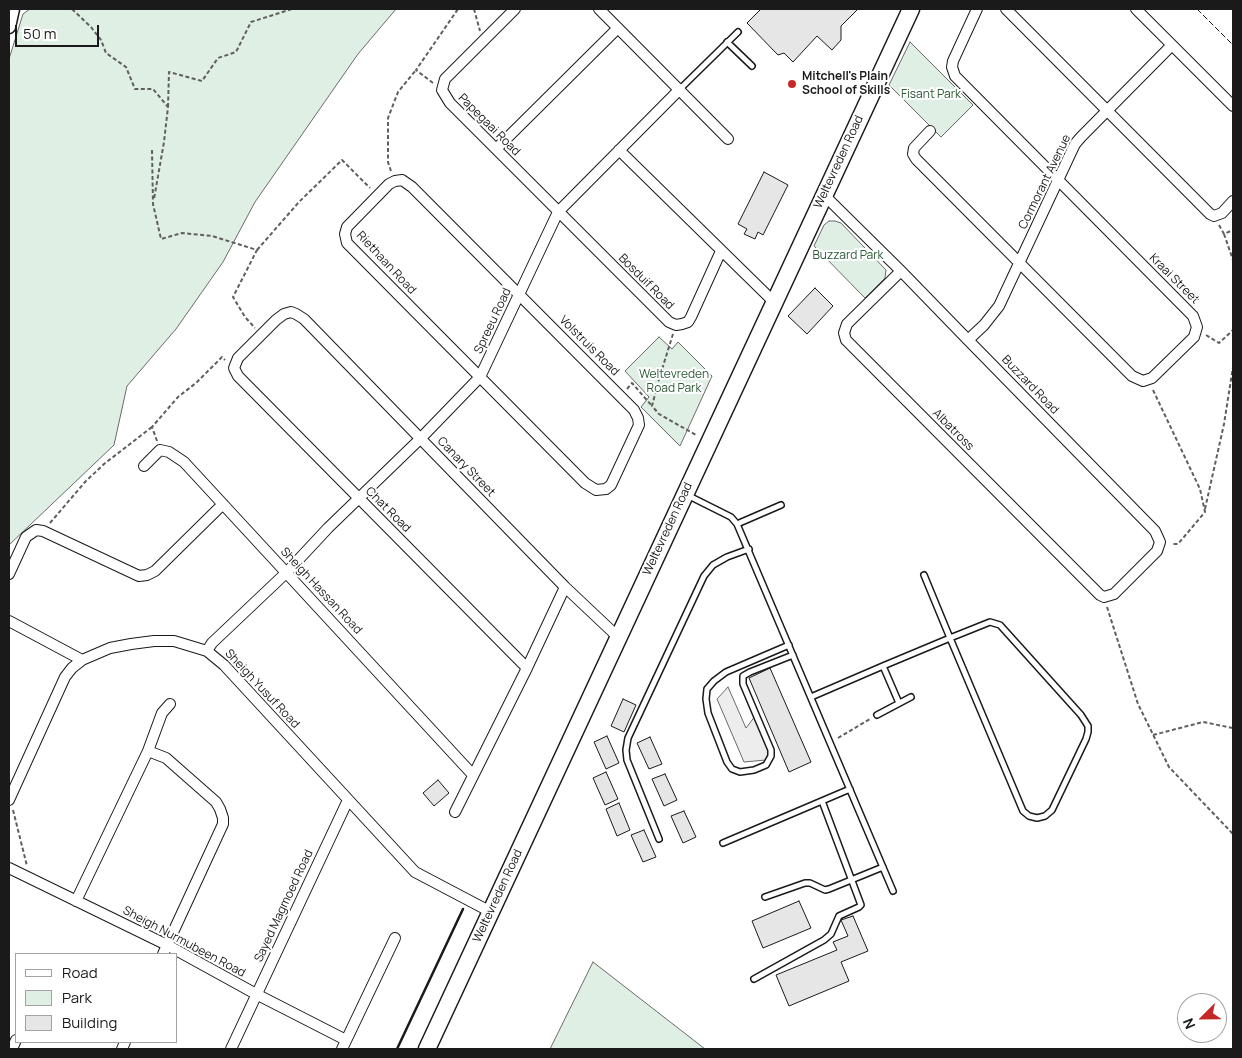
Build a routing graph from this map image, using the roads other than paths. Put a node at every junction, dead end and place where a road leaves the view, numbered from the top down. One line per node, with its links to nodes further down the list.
1 (13, 9): 8 (street)
2 (515, 9): 19 (street, Papegaai Road)
3 (599, 9): 9 (street)
4 (911, 9): 22 (main road, Weltevreden Road)
5 (978, 9): 21 (street, Kraai Street)
6 (1006, 9): 16 (street)
7 (1136, 9): 12 (street)
8 (9, 26)
9 (618, 28): 14 (street); 19 (street)
10 (738, 32): 11 (lane, Spreeu Road)
11 (727, 42): 13 (lane); 14 (lane, Spreeu Road)
12 (1172, 45): 15 (street); 16 (street, Cormorant Avenue)
13 (752, 66)
14 (680, 90): 18 (street); 20 (street, Spreeu Road)
15 (1233, 106)
16 (1108, 110): 21 (street, Cormorant Avenue); 23 (street)
17 (930, 132): 26 (street)
18 (728, 139)
19 (496, 149): 24 (street, Papegaai Road)
20 (620, 150): 24 (street, Spreeu Road); 25 (street)
21 (1058, 180): 26 (street, Cormorant Avenue); 26 (street, Kraai Street)
22 (824, 195): 27 (street, Buzzard Road); 29 (main road, Weltevreden Road)
23 (1233, 201)
24 (558, 212): 25 (street, Bosduif Road); 28 (street, Spreeu Road)
25 (721, 251): 29 (street)
26 (1019, 263): 30 (street, Cormorant Avenue)
27 (901, 272): 30 (street, Buzzard Road); 41 (street, Albatross)
28 (520, 294): 32 (street, Spreeu Road); 32 (street, Riethaan Road); 35 (street, Volstruis Road)
29 (774, 302): 36 (main road, Weltevreden Road)
30 (968, 340): 41 (street, Buzzard Road)
31 (234, 368): 33 (street, Canary Street); 37 (street, Chat Road)
32 (480, 377): 33 (street, Spreeu Road); 35 (street, Riethaan Road)
33 (421, 438): 37 (street, Spreeu Road); 46 (street, Canary Street)
34 (144, 466): 38 (street, Sheigh Hassan Road)
35 (596, 490)
36 (685, 494): 40 (lane); 48 (main road, Weltevreden Road)
37 (359, 499): 43 (street, Spreeu Road); 55 (street, Chat Road)
38 (223, 504): 43 (street, Sheigh Hassan Road); 44 (street)
39 (781, 505): 40 (lane)
40 (737, 524): 42 (lane)
41 (1160, 542)
42 (749, 549): 50 (lane); 68 (lane)
43 (287, 572): 51 (street, Spreeu Road); 62 (street, Sheigh Hassan Road)
44 (9, 574)
45 (924, 575): 49 (lane)
46 (565, 587): 48 (street, Canary Street); 55 (street)
47 (9, 621): 53 (street)
48 (618, 638): 76 (main road, Weltevreden Road)
49 (950, 638): 49 (lane); 54 (lane)
50 (789, 644): 52 (lane); 52 (lane)
51 (207, 651): 53 (street, Sheigh Yusuf Road); 65 (street, Sheigh Yusuf Road)
52 (793, 655): 56 (lane)
53 (82, 660): 64 (street, Sheigh Yusuf Road)
54 (883, 666): 56 (lane); 58 (lane)
55 (527, 668): 62 (street)
56 (811, 697): 63 (lane)
57 (911, 697): 58 (lane)
58 (899, 703): 60 (lane)
59 (170, 704): 61 (street)
60 (877, 715)
61 (148, 751): 75 (street); 78 (street)
62 (473, 775): 67 (street)
63 (850, 789): 66 (lane); 70 (lane)
64 (9, 799)
65 (348, 800): 76 (street, Sheigh Yusuf Road); 81 (street, Sayed Magmoed Road)
66 (822, 801): 69 (lane); 72 (lane)
67 (455, 812)
68 (659, 839)
69 (723, 843)
70 (883, 867): 72 (lane); 73 (lane)
71 (9, 868): 75 (street, Sheigh Nurmubeen Road)
72 (852, 880): 74 (lane); 80 (lane)
73 (893, 891)
74 (765, 896)
75 (76, 901): 78 (street, Sheigh Nurmubeen Road)
76 (491, 912): 84 (main road, Weltevreden Road)
77 (395, 938): 82 (street)
78 (165, 950)
79 (178, 956): 81 (street, Sheigh Nurmubeen Road)
80 (754, 979)
81 (256, 994): 82 (street, Sheigh Nurmubeen Road); 83 (street, Sayed Magmoed Road)
82 (344, 1045)
83 (231, 1049)
84 (427, 1049)

